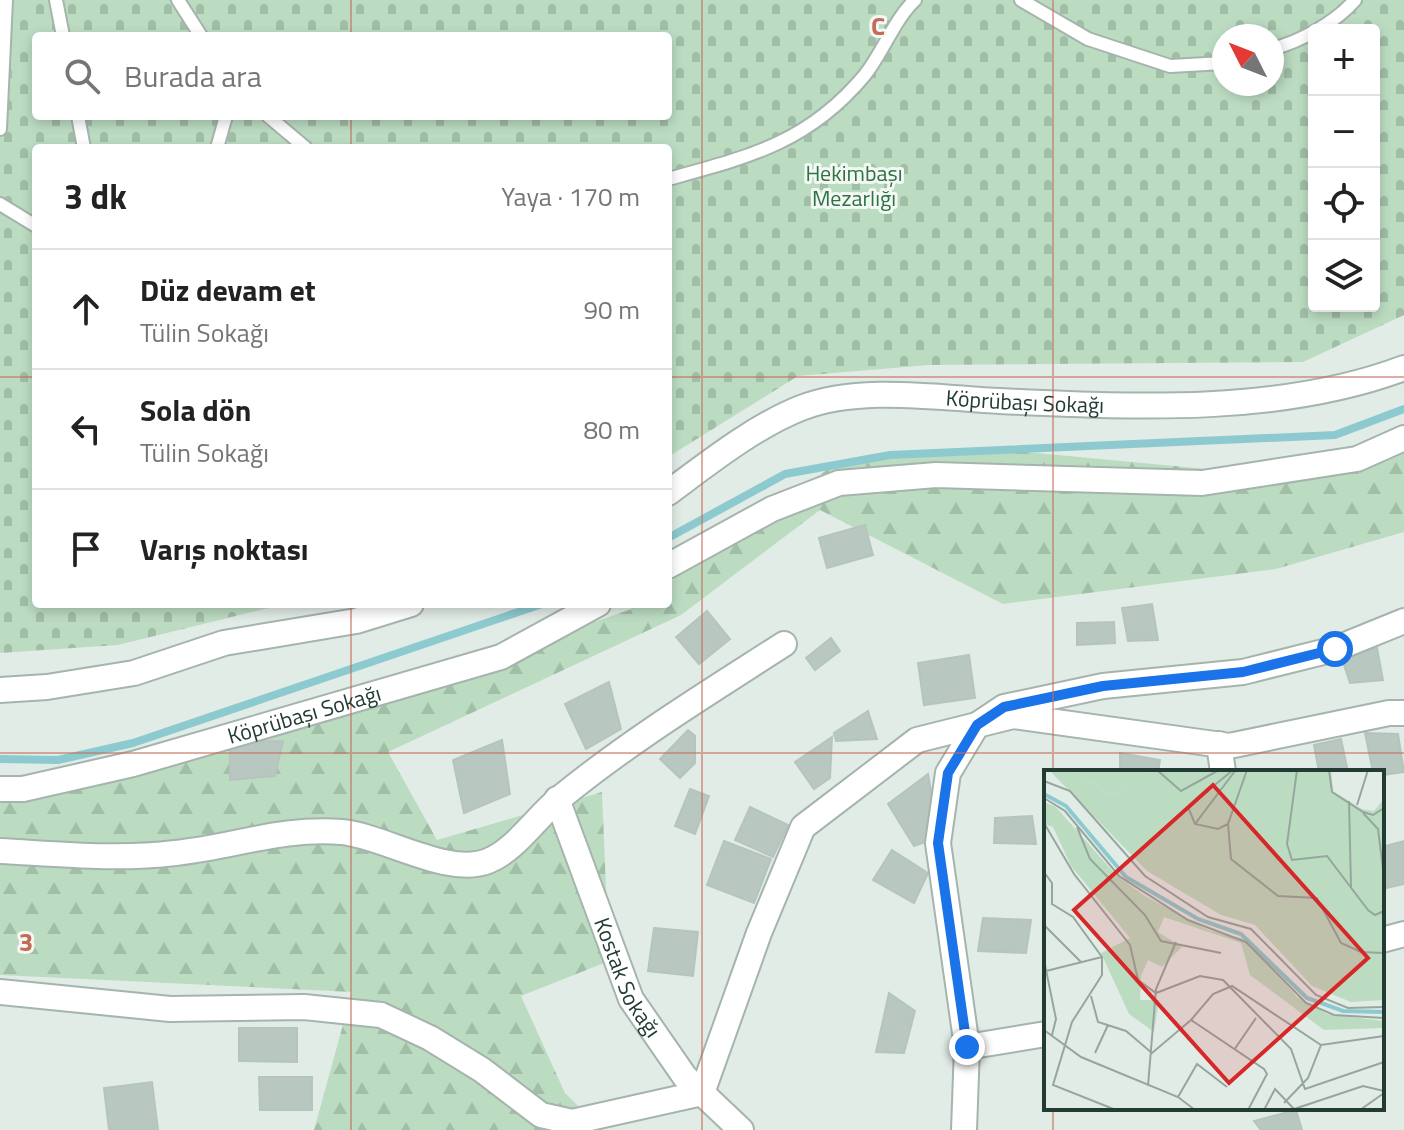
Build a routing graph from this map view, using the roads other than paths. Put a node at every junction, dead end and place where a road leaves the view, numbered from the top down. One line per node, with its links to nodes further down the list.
1 (6, 0): 14 (lane)
2 (56, 0): 7 (lane)
3 (178, 0): 8 (lane)
4 (915, 0): 18 (lane)
5 (1021, 0): 10 (lane)
6 (1355, 0): 9 (lane)
7 (62, 32)
8 (198, 32)
9 (1284, 46)
10 (1212, 64)
11 (79, 120): 15 (lane)
12 (225, 120): 16 (lane)
13 (273, 120): 17 (lane)
14 (0, 129)
15 (83, 144)
16 (218, 144)
17 (301, 144)
18 (672, 178)
19 (0, 204): 20 (lane)
20 (32, 224)
21 (1404, 368): 23 (street, Köprübaşı Sokağı)
22 (1404, 438): 24 (street)
23 (672, 490)
24 (672, 564)
25 (398, 608): 29 (street)
26 (591, 608): 34 (street, Köprübaşı Sokağı)
27 (1404, 621): 31 (street)
28 (784, 644): 35 (street)
29 (0, 690)
30 (1404, 713): 32 (street)
31 (977, 725): 32 (street); 41 (street); 42 (street)
32 (1219, 744): 33 (street)
33 (1223, 770)
34 (0, 789)
35 (557, 799): 36 (street); 42 (street, Kostak Sokağı)
36 (0, 851)
37 (1404, 934): 38 (street)
38 (1384, 939)
39 (0, 992): 42 (street)
40 (1044, 1034): 41 (street)
41 (967, 1047): 44 (street)
42 (702, 1093): 43 (street, Kostak Sokağı)
43 (741, 1130)
44 (964, 1130)

